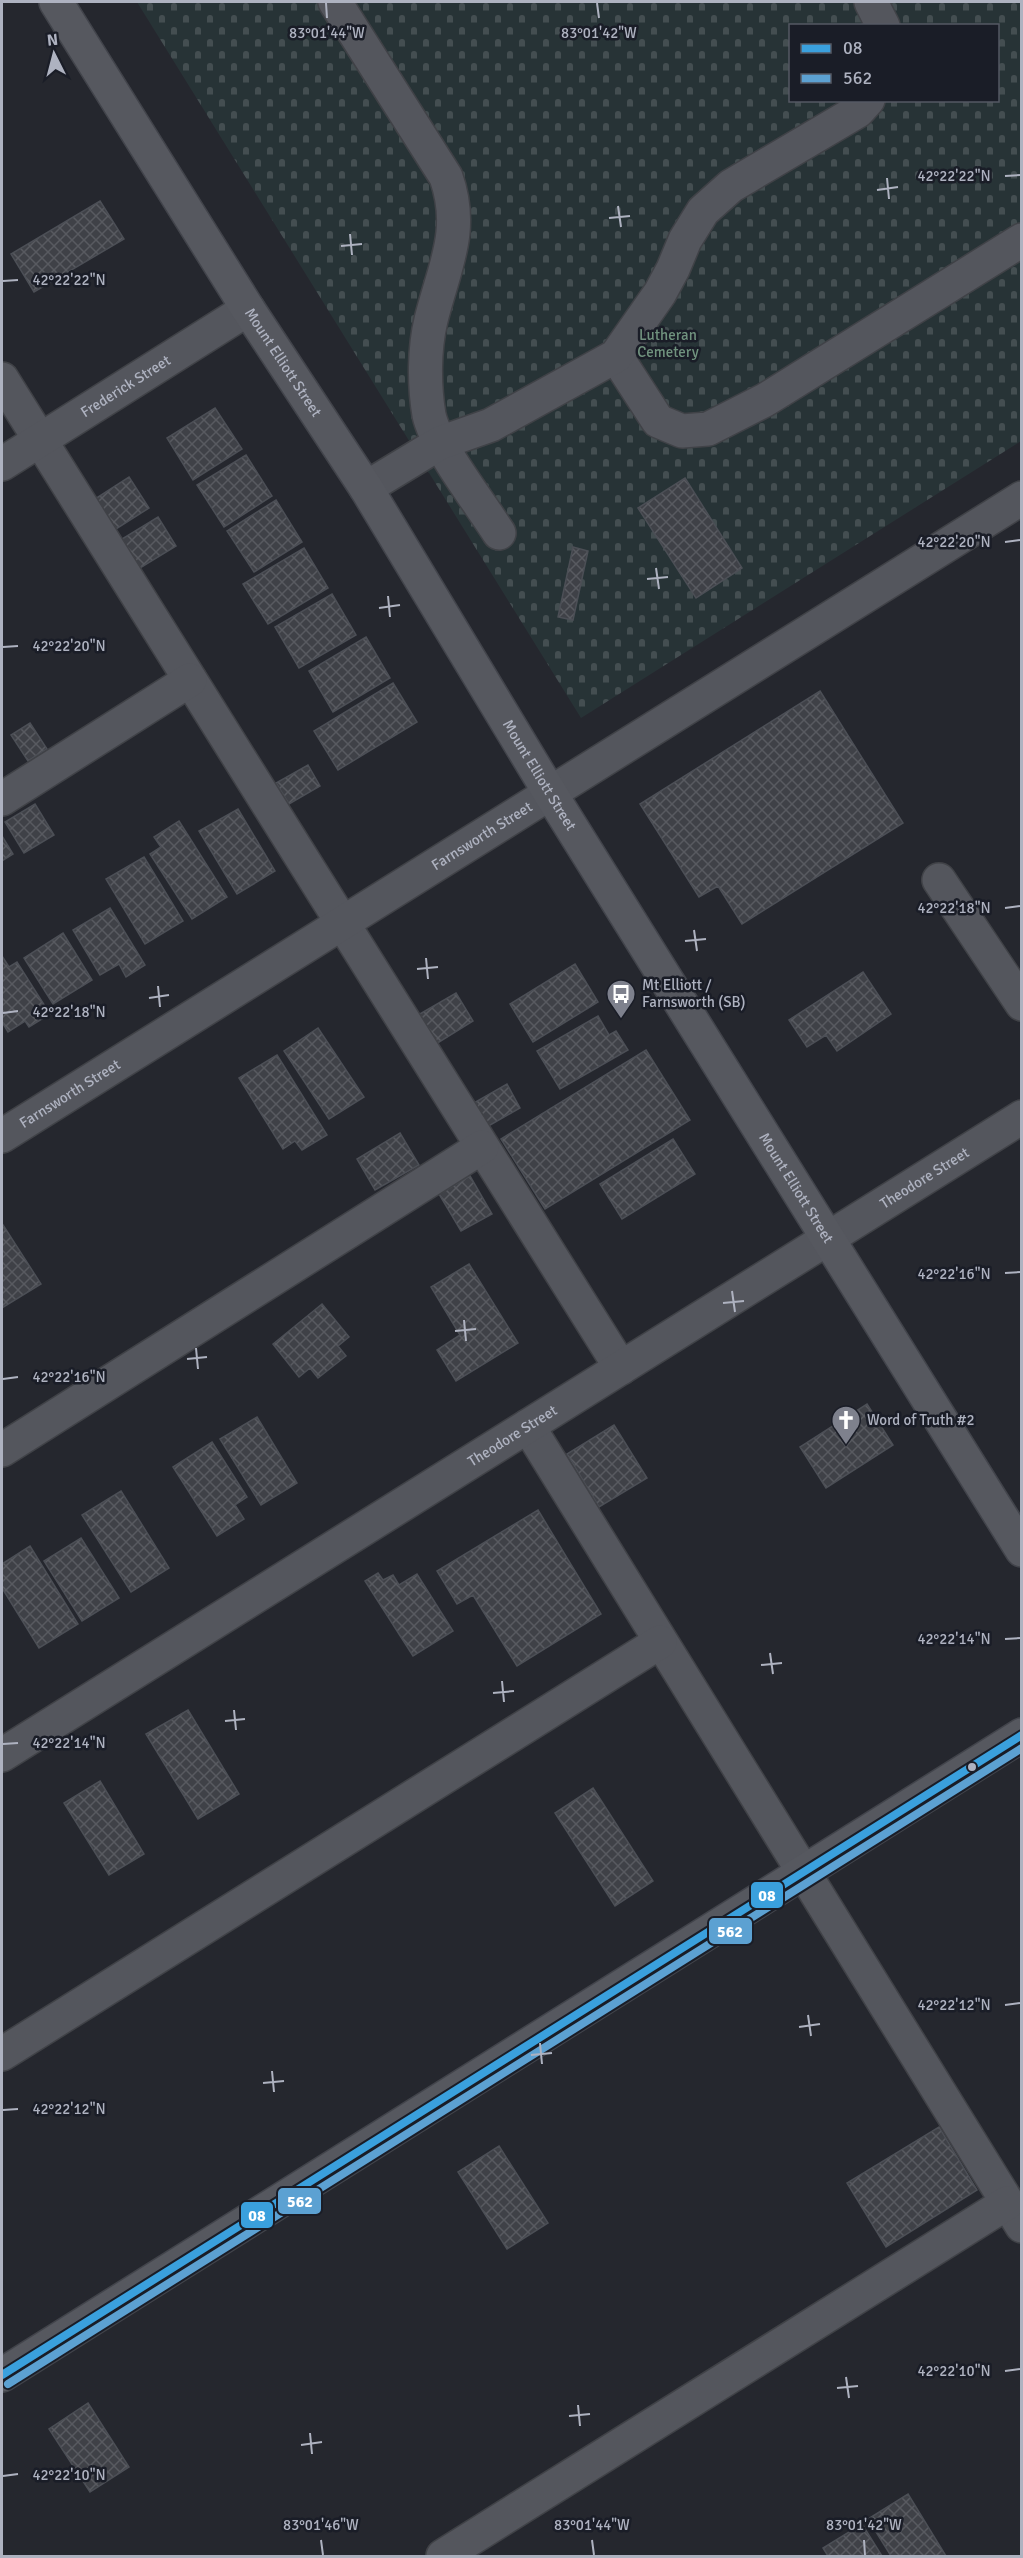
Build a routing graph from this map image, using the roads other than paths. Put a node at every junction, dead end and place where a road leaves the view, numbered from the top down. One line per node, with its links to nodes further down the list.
1 (57, 2): 7 (main road, Mount Elliott Street)
2 (871, 2): 4 (street)
3 (341, 4): 11 (street)
4 (882, 24)
5 (866, 102): 8 (street)
6 (1022, 240): 8 (street)
7 (248, 309): 10 (street, Frederick Street); 13 (main road, Mount Elliott Street)
8 (616, 356): 11 (street)
9 (2, 379): 10 (street)
10 (40, 440): 12 (street, Frederick Street); 16 (street)
11 (440, 443): 13 (street); 15 (street)
12 (2, 464)
13 (366, 488): 17 (main road, Mount Elliott Street)
14 (1022, 498): 17 (street, Farnsworth Street)
15 (499, 533)
16 (190, 680): 18 (street); 20 (street)
17 (550, 793): 20 (street, Farnsworth Street); 25 (main road, Mount Elliott Street)
18 (2, 799)
19 (939, 880): 21 (street)
20 (342, 923): 23 (street, Farnsworth Street); 24 (street)
21 (1022, 1004)
22 (1022, 1117): 25 (street, Theodore Street)
23 (2, 1136)
24 (482, 1147): 26 (street); 28 (street)
25 (827, 1239): 26 (street, Theodore Street); 29 (main road, Mount Elliott Street)
26 (621, 1368): 27 (street, Theodore Street)
27 (528, 1426): 30 (street); 32 (street, Theodore Street)
28 (2, 1450)
29 (1022, 1550)
30 (660, 1642): 33 (street); 34 (street)
31 (1022, 1735): 33 (main road)
32 (2, 1755)
33 (802, 1874): 35 (street); 36 (main road)
34 (2, 2054)
35 (1014, 2215): 37 (street)
36 (2, 2375)
37 (444, 2556)

